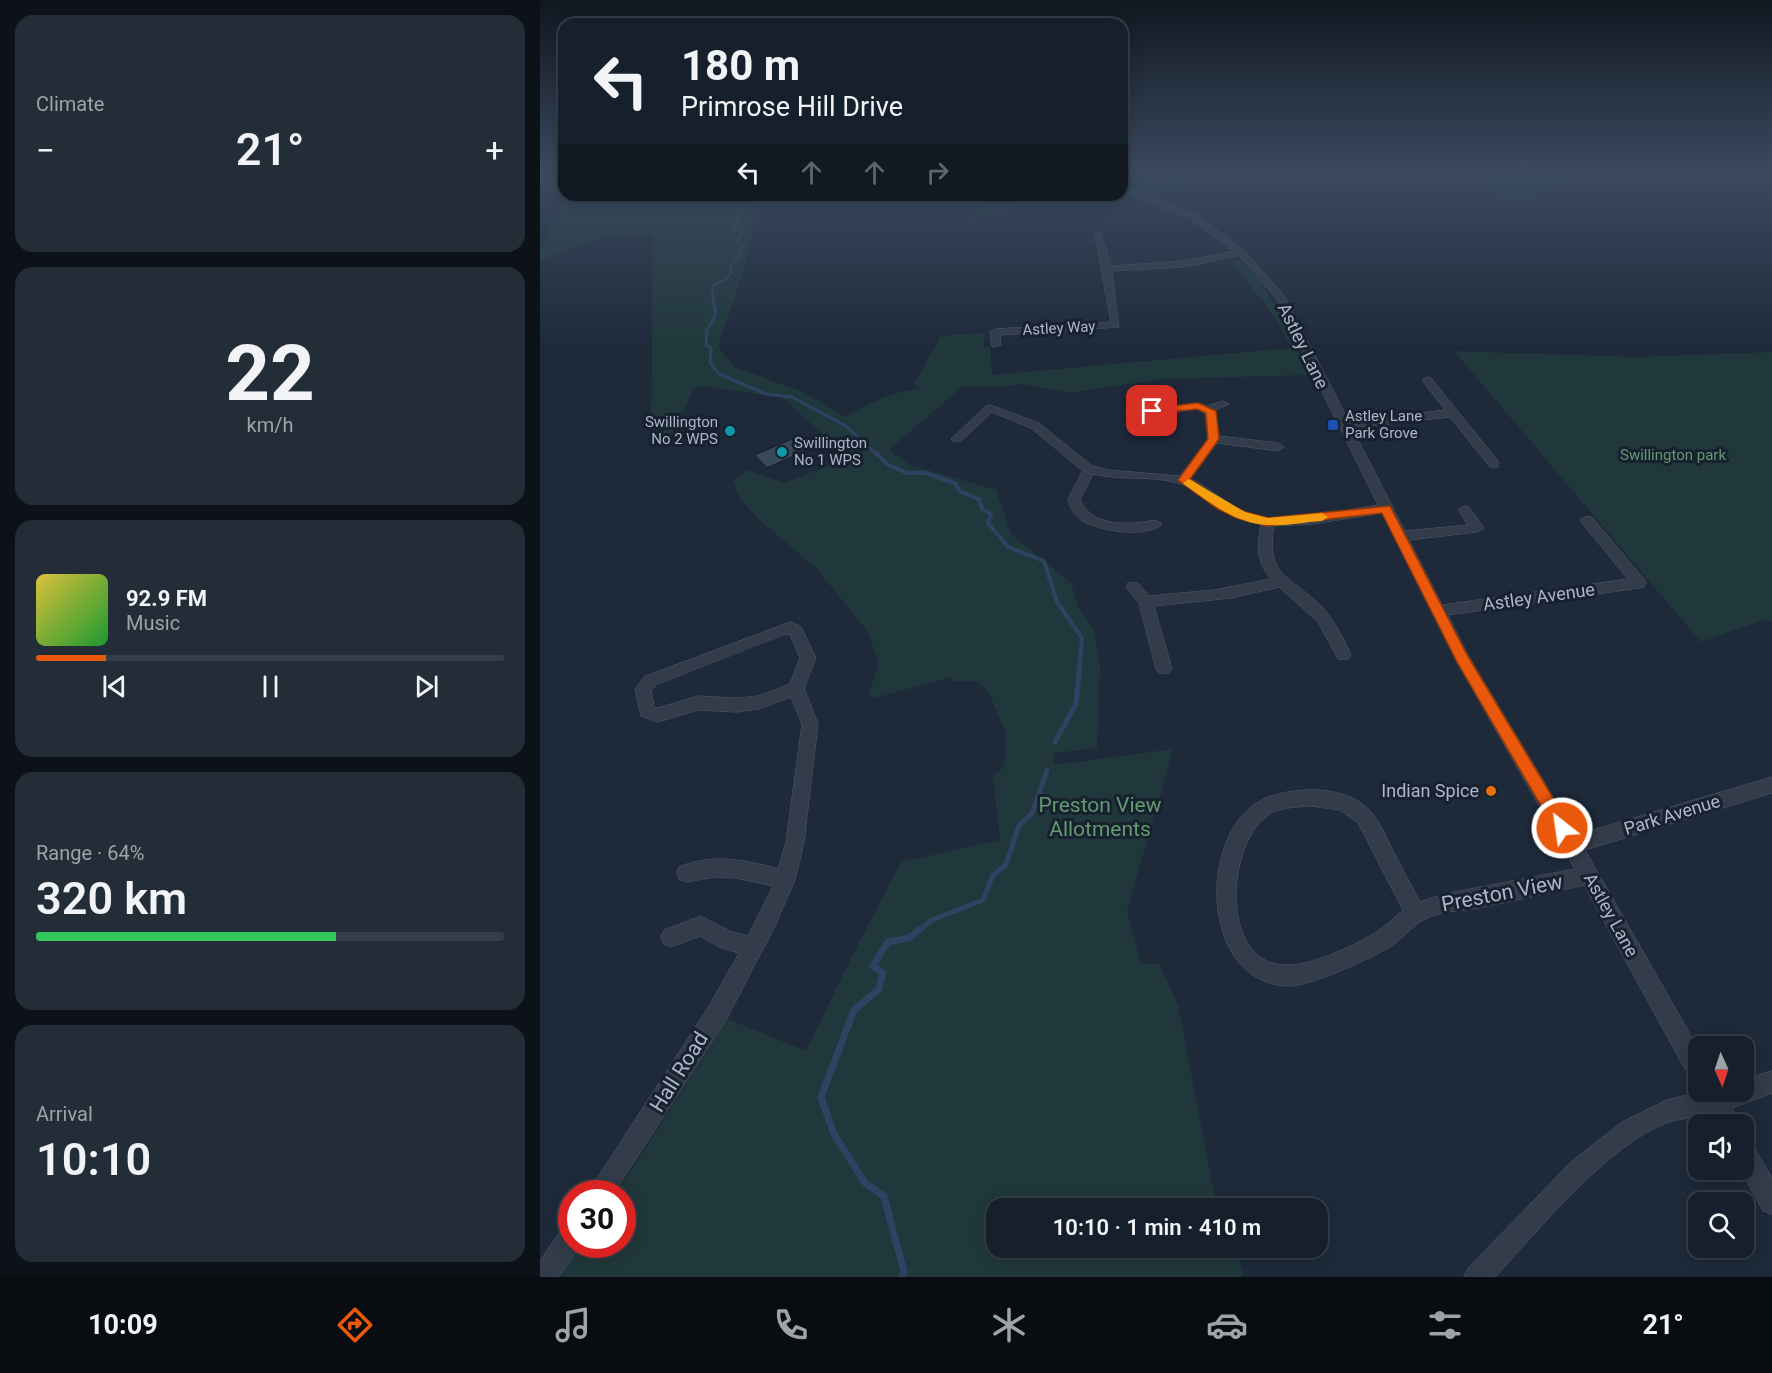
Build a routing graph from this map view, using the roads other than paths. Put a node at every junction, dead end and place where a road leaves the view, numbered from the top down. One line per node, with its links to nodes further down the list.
1 (1211, 230): 3 (street, Astley Lane)
2 (1097, 233): 4 (street, Astley Way)
3 (1241, 252): 4 (street); 11 (street, Astley Lane)
4 (1107, 269): 5 (street, Astley Way)
5 (996, 345)
6 (1427, 380): 9 (street)
7 (1223, 404): 8 (street)
8 (1208, 409): 10 (street); 13 (street)
9 (1452, 413): 11 (street); 15 (street)
10 (1131, 414)
11 (1344, 426): 18 (street, Astley Lane)
12 (957, 439): 16 (street)
13 (1214, 439): 14 (street); 17 (street)
14 (1278, 447)
15 (1494, 464)
16 (1090, 469): 17 (street); 22 (street)
17 (1183, 480): 21 (street)
18 (1386, 508): 21 (street); 23 (street, Astley Lane)
19 (1464, 510): 23 (street)
20 (1587, 520): 27 (street, Astley Avenue)
21 (1268, 522): 24 (street)
22 (1155, 524)
23 (1400, 536): 27 (street, Astley Lane)
24 (1281, 581): 26 (street); 28 (street)
25 (1133, 587): 26 (street)
26 (1146, 602): 29 (street)
27 (1438, 610): 32 (street, Astley Lane)
28 (1343, 655)
29 (1164, 669)
30 (796, 688): 30 (street); 35 (street, Hall Road)
31 (1772, 784): 32 (street, Park Avenue)
32 (1572, 845): 34 (street, Astley Lane)
33 (686, 873): 35 (street)
34 (1589, 875): 36 (street, Preston View); 39 (street, Astley Lane)
35 (784, 880): 38 (street, Hall Road)
36 (1415, 913): 36 (street, Preston View)
37 (671, 937): 38 (street)
38 (753, 947): 44 (street, Hall Road)
39 (1688, 1052)
40 (1772, 1082): 41 (street)
41 (1754, 1087)
42 (1698, 1102): 48 (street)
43 (1754, 1170): 45 (street)
44 (609, 1180)
45 (1772, 1202)
46 (558, 1256): 47 (street)
47 (544, 1277)
48 (1477, 1277)

